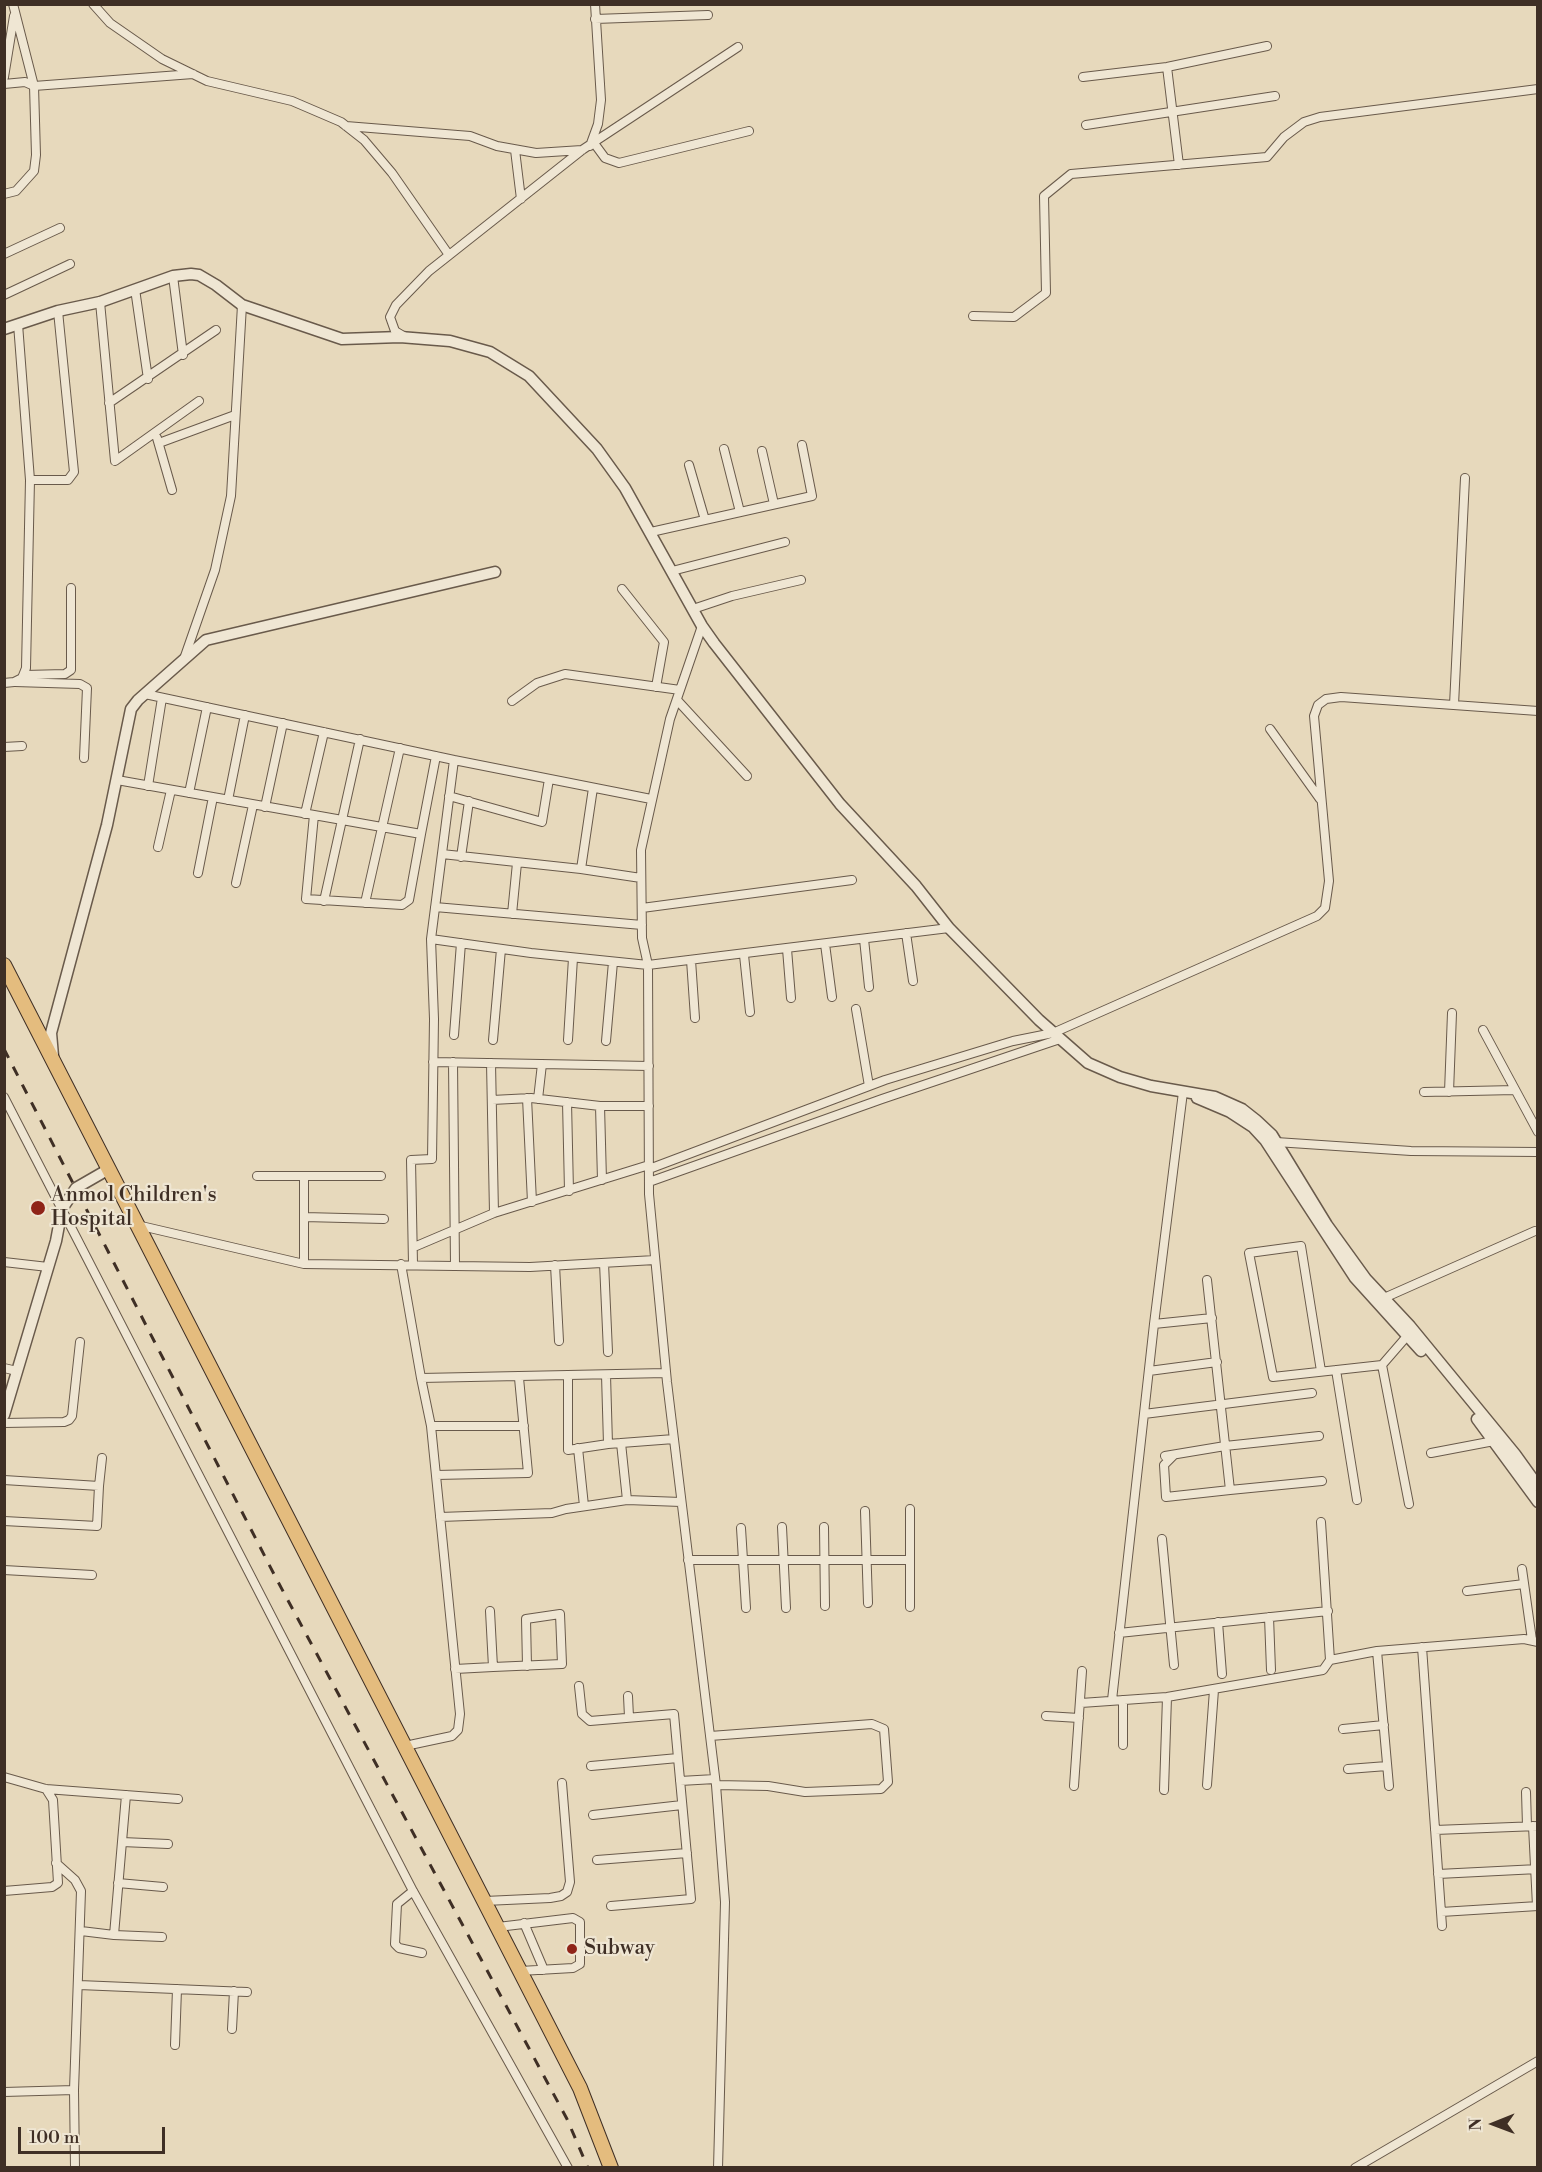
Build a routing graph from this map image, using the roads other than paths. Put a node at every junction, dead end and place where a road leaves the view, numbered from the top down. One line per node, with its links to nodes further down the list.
1 (93, 4): 9 (street)
2 (595, 4): 5 (street)
3 (14, 7): 10 (street); 13 (street)
4 (708, 15): 5 (street)
5 (595, 20): 20 (street)
6 (1267, 46): 8 (street)
7 (738, 47): 20 (street)
8 (1167, 67): 11 (street); 16 (street)
9 (194, 74): 13 (street); 18 (street)
10 (4, 77)
11 (1083, 77)
12 (4, 84): 13 (street)
13 (33, 86): 23 (street)
14 (1538, 89): 22 (street)
15 (1275, 96): 16 (street)
16 (1172, 111): 17 (street); 22 (street)
17 (1086, 125)
18 (345, 126): 21 (street); 27 (street)
19 (749, 131): 20 (street)
20 (589, 146): 21 (street); 24 (street)
21 (515, 150): 24 (street)
22 (1179, 165): 35 (street)
23 (4, 194)
24 (521, 199): 27 (street)
25 (60, 228): 26 (street)
26 (4, 254)
27 (449, 255): 39 (street)
28 (70, 264): 31 (street)
29 (173, 276): 30 (street); 33 (street); 40 (street)
30 (135, 290): 32 (street); 41 (street)
31 (4, 295)
32 (100, 302): 34 (street); 43 (street)
33 (242, 305): 39 (street); 44 (street)
34 (58, 312): 36 (street); 52 (street)
35 (973, 316)
36 (18, 324): 37 (street); 52 (street)
37 (4, 329)
38 (216, 330): 40 (street)
39 (405, 337): 57 (street)
40 (183, 355): 41 (street)
41 (148, 379): 43 (street)
42 (199, 401): 45 (street)
43 (109, 403): 45 (street)
44 (235, 415): 46 (street); 66 (street)
45 (156, 432): 46 (street)
46 (159, 443): 53 (street)
47 (802, 444): 54 (street)
48 (724, 449): 55 (street)
49 (762, 451): 54 (street)
50 (689, 465): 56 (street)
51 (1465, 478): 76 (street)
52 (30, 480): 67 (street)
53 (172, 489)
54 (774, 504): 55 (street)
55 (740, 512): 56 (street)
56 (705, 520): 57 (street)
57 (651, 532): 59 (street)
58 (785, 542): 59 (street)
59 (672, 571): 64 (street)
60 (495, 572): 66 (street)
61 (801, 580): 64 (street)
62 (71, 588): 67 (street)
63 (622, 589): 70 (street)
64 (693, 609): 65 (street)
65 (702, 626): 71 (street); 124 (street)
66 (184, 660): 72 (street)
67 (25, 675): 68 (street)
68 (14, 682): 69 (street); 88 (street)
69 (4, 683)
70 (657, 687): 71 (street); 75 (street)
71 (680, 690): 74 (street)
72 (145, 694): 73 (street); 92 (street)
73 (162, 698): 77 (street); 93 (street)
74 (677, 700): 90 (street); 99 (street)
75 (512, 701)
76 (1454, 705): 78 (street); 102 (street)
77 (207, 707): 79 (street); 96 (street)
78 (1538, 711)
79 (244, 715): 80 (street); 100 (street)
80 (284, 723): 82 (street); 104 (street)
81 (1270, 729): 102 (street)
82 (324, 732): 83 (street); 105 (street)
83 (360, 739): 86 (street); 106 (street)
84 (22, 746): 85 (street)
85 (4, 747)
86 (400, 748): 87 (street); 107 (street)
87 (436, 756): 89 (street); 108 (street)
88 (84, 758)
89 (454, 760): 91 (street); 97 (street)
90 (747, 776)
91 (549, 779): 94 (street); 101 (street)
92 (117, 780): 93 (street); 152 (street)
93 (148, 786): 95 (street)
94 (593, 788): 99 (street); 113 (street)
95 (171, 790): 96 (street); 109 (street)
96 (189, 793): 98 (street)
97 (449, 796): 101 (street); 110 (street)
98 (213, 797): 100 (street); 114 (street)
99 (651, 799): 115 (street)
100 (228, 800): 103 (street)
101 (469, 801): 111 (street)
102 (1322, 801): 148 (street)
103 (253, 805): 104 (street); 117 (street)
104 (265, 807): 105 (street)
105 (310, 814): 106 (street); 118 (street)
106 (342, 820): 107 (street); 118 (street)
107 (382, 827): 108 (street); 119 (street)
108 (421, 834): 119 (street)
109 (158, 848)
110 (442, 854): 111 (street); 120 (street)
111 (461, 857): 112 (street)
112 (516, 863): 113 (street); 122 (street)
113 (581, 869): 115 (street)
114 (198, 873)
115 (641, 878): 121 (street)
116 (852, 880): 121 (street)
117 (236, 884)
118 (324, 901): 119 (street)
119 (365, 903)
120 (435, 907): 122 (street); 126 (street)
121 (642, 908): 123 (street)
122 (512, 914): 123 (street)
123 (642, 925): 137 (street)
124 (949, 928): 125 (street); 148 (street)
125 (906, 933): 127 (street); 138 (street)
126 (431, 939): 128 (street); 153 (street)
127 (864, 939): 129 (street); 139 (street)
128 (461, 943): 130 (street); 147 (street)
129 (825, 944): 131 (street); 140 (street)
130 (501, 949): 133 (street); 149 (street)
131 (787, 949): 132 (street); 141 (street)
132 (744, 955): 134 (street); 143 (street)
133 (573, 958): 135 (street); 150 (street)
134 (691, 960): 137 (street); 145 (street)
135 (613, 962): 137 (street); 151 (street)
136 (4, 965): 152 (main road)
137 (648, 965): 157 (street)
138 (913, 981)
139 (869, 987)
140 (832, 997)
141 (791, 998)
142 (856, 1009): 158 (street)
143 (750, 1012)
144 (1452, 1013): 162 (street)
145 (695, 1018)
146 (1483, 1030): 159 (street)
147 (454, 1035)
148 (1056, 1036): 158 (street); 160 (street); 180 (street)
149 (493, 1040)
150 (568, 1040)
151 (606, 1041)
152 (53, 1060): 175 (main road)
153 (433, 1062): 154 (street); 190 (street)
154 (453, 1062): 155 (street); 188 (street)
155 (491, 1063): 156 (street); 166 (street)
156 (542, 1064): 157 (street); 165 (street)
157 (649, 1066): 169 (street)
158 (869, 1086): 174 (street)
159 (1515, 1090): 162 (street); 170 (street)
160 (1183, 1092): 171 (street); 204 (street)
161 (1424, 1092): 162 (street)
162 (1449, 1092)
163 (4, 1097): 183 (street)
164 (527, 1098): 165 (street); 166 (street); 182 (street)
165 (538, 1099): 167 (street)
166 (492, 1100): 184 (street)
167 (567, 1102): 168 (street); 181 (street)
168 (600, 1106): 169 (street); 179 (street)
169 (649, 1106): 174 (street)
170 (1538, 1132)
171 (1273, 1145): 172 (street); 201 (street); 203 (street)
172 (1533, 1152): 173 (street)
173 (1538, 1161)
174 (649, 1167): 179 (street); 180 (street)
175 (109, 1169): 183 (street); 187 (main road)
176 (257, 1176): 177 (street)
177 (304, 1176): 178 (street); 185 (street)
178 (381, 1176)
179 (602, 1180): 181 (street)
180 (649, 1182): 191 (street)
181 (569, 1191): 182 (street)
182 (532, 1202): 184 (street)
183 (62, 1209): 199 (street); 336 (street)
184 (494, 1214): 188 (street)
185 (304, 1217): 186 (street); 194 (street)
186 (384, 1219)
187 (137, 1225): 194 (street); 305 (main road)
188 (455, 1230): 190 (street); 197 (street)
189 (1535, 1231): 201 (street)
190 (414, 1247): 196 (street)
191 (655, 1260): 193 (street); 216 (street)
192 (4, 1262): 199 (street)
193 (604, 1263): 198 (street); 208 (street)
194 (304, 1264): 195 (street)
195 (401, 1264): 196 (street); 219 (street)
196 (413, 1264): 197 (street)
197 (455, 1265): 198 (street)
198 (555, 1265): 206 (street)
199 (48, 1267): 213 (street)
200 (1207, 1280): 202 (street)
201 (1384, 1298): 203 (street)
202 (1212, 1318): 204 (street); 209 (street)
203 (1401, 1322): 205 (street); 241 (street)
204 (1154, 1324): 214 (street)
205 (1408, 1335): 210 (street); 230 (street)
206 (559, 1341)
207 (80, 1342): 225 (street)
208 (608, 1352)
209 (1217, 1362): 214 (street); 222 (street)
210 (1382, 1365): 212 (street); 247 (street)
211 (4, 1368): 213 (street)
212 (1336, 1370): 215 (street); 244 (street)
213 (17, 1371): 224 (street)
214 (1149, 1371): 223 (street)
215 (1321, 1371): 215 (street)
216 (666, 1373): 217 (street); 229 (street)
217 (606, 1375): 218 (street); 232 (street)
218 (568, 1376): 220 (street); 234 (street)
219 (421, 1378): 220 (street); 226 (street)
220 (519, 1378): 227 (street)
221 (1312, 1393): 222 (street)
222 (1221, 1403): 223 (street); 233 (street)
223 (1144, 1414): 279 (street)
224 (4, 1416)
225 (4, 1423)
226 (431, 1426): 227 (street); 237 (street)
227 (524, 1426): 237 (street)
228 (1319, 1437): 233 (street)
229 (674, 1439): 231 (street); 245 (street)
230 (1494, 1441): 235 (street); 246 (street)
231 (621, 1443): 232 (street); 243 (street)
232 (608, 1444): 234 (street)
233 (1225, 1446): 242 (street); 242 (street)
234 (578, 1448): 248 (street)
235 (1431, 1453)
236 (102, 1458): 240 (street)
237 (436, 1475): 251 (street)
238 (4, 1480): 240 (street)
239 (1322, 1480): 242 (street)
240 (99, 1486): 252 (street)
241 (1538, 1486)
242 (1230, 1490)
243 (627, 1500): 245 (street); 248 (street)
244 (1357, 1500)
245 (681, 1502): 258 (street)
246 (1538, 1502)
247 (1409, 1504)
248 (584, 1506): 251 (street)
249 (910, 1509): 259 (street)
250 (865, 1511): 263 (street)
251 (440, 1517): 287 (street)
252 (4, 1521)
253 (1321, 1522): 275 (street)
254 (782, 1527): 261 (street)
255 (824, 1527): 262 (street)
256 (741, 1528): 260 (street)
257 (1162, 1539): 278 (street)
258 (688, 1560): 260 (street); 303 (street)
259 (910, 1560): 263 (street); 271 (street)
260 (744, 1561): 261 (street); 272 (street)
261 (784, 1561): 262 (street); 273 (street)
262 (824, 1561): 263 (street); 270 (street)
263 (867, 1561): 269 (street)
264 (1522, 1569): 267 (street)
265 (4, 1570): 266 (street)
266 (92, 1575)
267 (1524, 1584): 268 (street); 280 (street)
268 (1467, 1591)
269 (867, 1603)
270 (825, 1606)
271 (910, 1607)
272 (746, 1608)
273 (786, 1608)
274 (490, 1611): 286 (street)
275 (1328, 1611): 276 (street); 283 (street)
276 (1269, 1617): 277 (street); 288 (street)
277 (1218, 1622): 278 (street); 290 (street)
278 (1170, 1627): 279 (street); 284 (street)
279 (1119, 1633): 295 (street)
280 (1534, 1641): 281 (street)
281 (1422, 1647): 282 (street); 325 (street)
282 (1377, 1651): 283 (street); 301 (street)
283 (1330, 1660): 292 (street)
284 (1174, 1665)
285 (527, 1666): 285 (street); 286 (street)
286 (493, 1667): 287 (street)
287 (455, 1669): 305 (street)
288 (1271, 1670)
289 (1082, 1671): 297 (street)
290 (1222, 1674)
291 (579, 1686): 299 (street)
292 (1214, 1690): 294 (street); 314 (street)
293 (628, 1696): 299 (street)
294 (1167, 1697): 296 (street); 318 (street)
295 (1110, 1700): 296 (street); 297 (street)
296 (1123, 1700): 304 (street)
297 (1080, 1703): 300 (street)
298 (1047, 1716): 300 (street)
299 (629, 1717): 306 (street)
300 (1079, 1718): 315 (street)
301 (1384, 1725): 302 (street); 308 (street)
302 (1343, 1728)
303 (710, 1736): 313 (street); 313 (street)
304 (1123, 1745)
305 (405, 1746): 337 (main road)
306 (678, 1758): 307 (street); 311 (street)
307 (591, 1766)
308 (1387, 1766): 309 (street); 316 (street)
309 (1348, 1769)
310 (4, 1777): 317 (street)
311 (680, 1781): 313 (street); 322 (street)
312 (562, 1782): 337 (street)
313 (716, 1782): 362 (street)
314 (1207, 1785)
315 (1074, 1786)
316 (1389, 1786)
317 (46, 1789): 320 (street); 330 (street)
318 (1164, 1790)
319 (1526, 1792): 324 (street)
320 (126, 1795): 321 (street); 326 (street)
321 (178, 1799)
322 (682, 1805): 323 (street); 328 (street)
323 (593, 1815)
324 (1532, 1826): 325 (street); 331 (street)
325 (1435, 1830): 332 (street)
326 (122, 1842): 327 (street); 333 (street)
327 (168, 1844)
328 (687, 1853): 329 (street); 338 (street)
329 (597, 1860)
330 (56, 1863): 335 (street); 344 (street)
331 (1536, 1869): 332 (street); 339 (street)
332 (1438, 1874): 340 (street)
333 (118, 1883): 334 (street); 345 (street)
334 (163, 1887)
335 (4, 1891)
336 (413, 1891): 347 (street); 360 (street)
337 (485, 1901): 343 (main road)
338 (611, 1906)
339 (1537, 1906): 340 (street)
340 (1441, 1911): 342 (street)
341 (524, 1923): 343 (street); 348 (street); 348 (street)
342 (1442, 1926)
343 (498, 1927): 349 (main road)
344 (81, 1931): 345 (street); 350 (street)
345 (114, 1935): 346 (street)
346 (162, 1936)
347 (422, 1953)
348 (544, 1970): 349 (street)
349 (520, 1971): 361 (main road)
350 (79, 1985): 351 (street); 357 (street)
351 (177, 1989): 352 (street); 355 (street)
352 (234, 1991): 353 (street); 354 (street)
353 (246, 1992)
354 (232, 2029)
355 (175, 2045)
356 (1538, 2061): 363 (street)
357 (74, 2090): 358 (street); 359 (street)
358 (4, 2092)
359 (75, 2168)
360 (568, 2168)
361 (611, 2168)
362 (718, 2168)
363 (1355, 2168)

